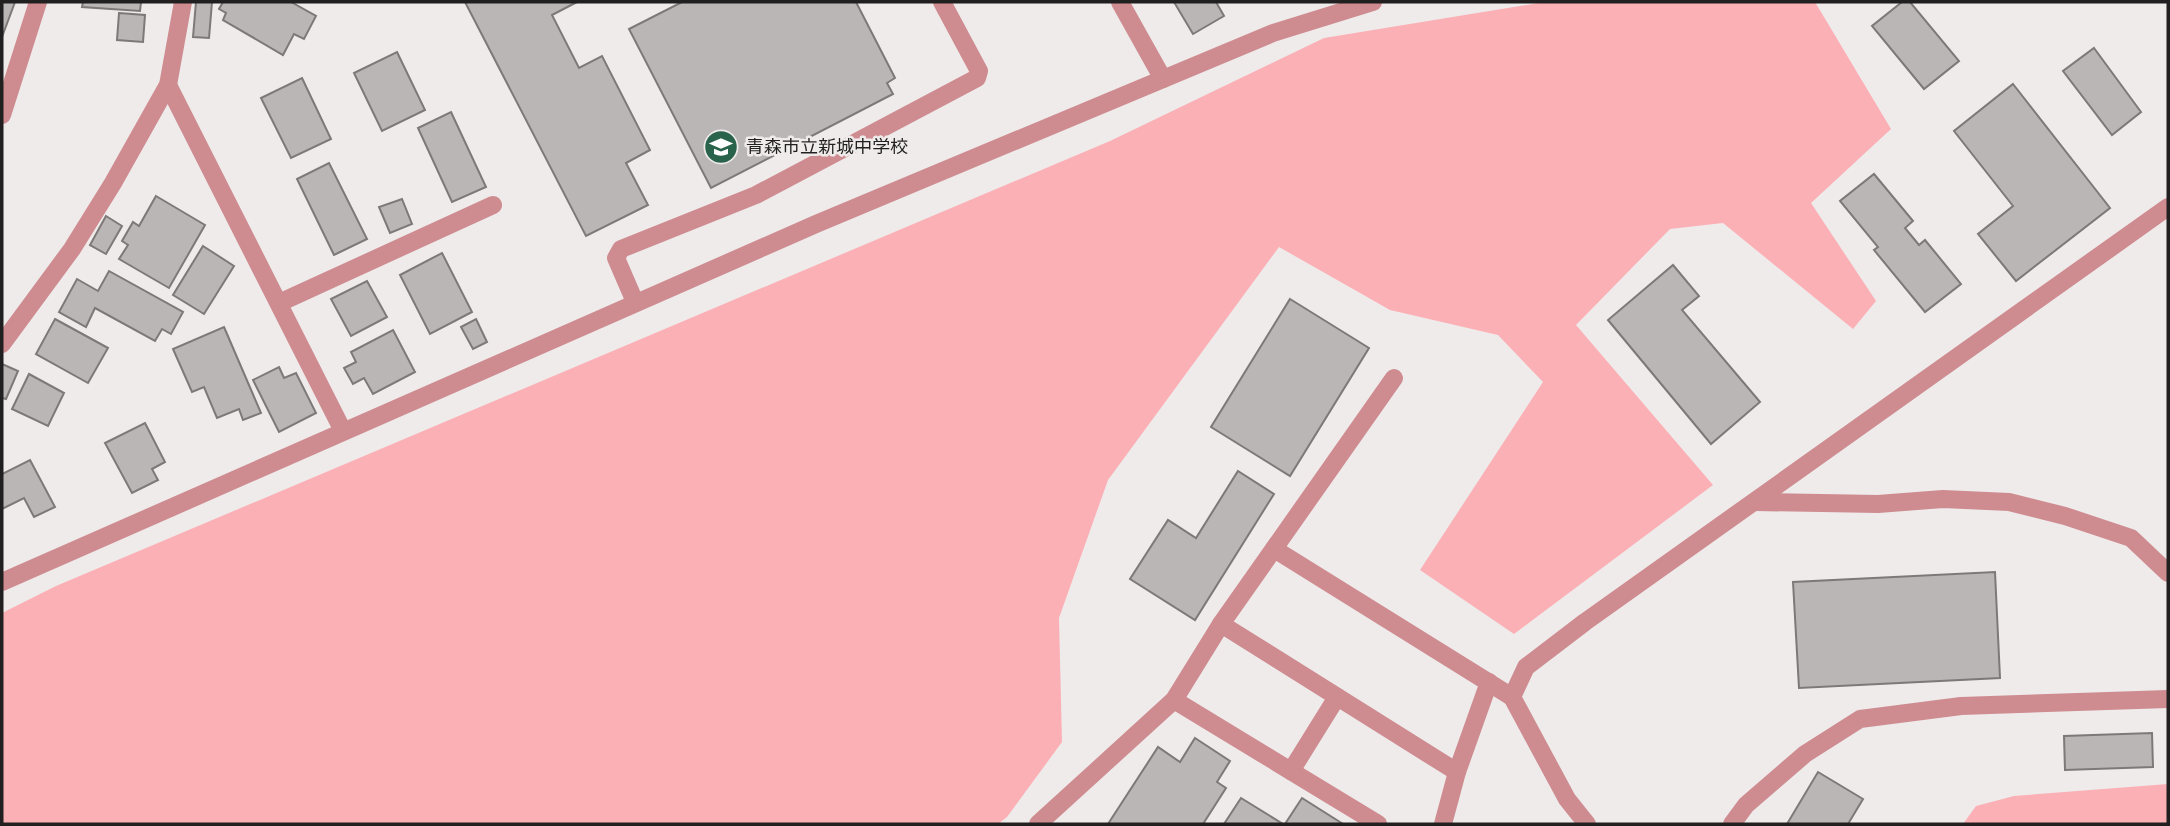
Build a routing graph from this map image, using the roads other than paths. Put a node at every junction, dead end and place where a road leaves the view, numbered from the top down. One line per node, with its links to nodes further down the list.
1 (38, 2): 8 (street)
2 (183, 2): 7 (street)
3 (942, 2): 11 (street)
4 (1120, 2): 6 (street)
5 (1373, 2): 6 (street)
6 (1163, 79): 11 (street)
7 (168, 85): 12 (street); 13 (street)
8 (2, 115)
9 (493, 205): 12 (street)
10 (2168, 207): 16 (street)
11 (635, 302): 15 (street)
12 (279, 303): 15 (street)
13 (2, 344)
14 (1394, 378): 17 (street)
15 (343, 431): 19 (street)
16 (1756, 502): 18 (street); 23 (street)
17 (1274, 549): 20 (street); 21 (street)
18 (2168, 573)
19 (2, 582)
20 (1221, 624): 22 (street); 25 (street)
21 (1489, 682): 23 (street); 27 (street)
22 (1337, 697): 26 (street); 27 (street)
23 (1512, 697): 31 (street)
24 (2168, 699): 32 (street)
25 (1174, 700): 26 (street); 28 (street)
26 (1291, 771): 29 (street)
27 (1457, 772): 30 (street)
28 (1038, 824)
29 (1378, 824)
30 (1443, 824)
31 (1587, 824)
32 (1732, 824)

